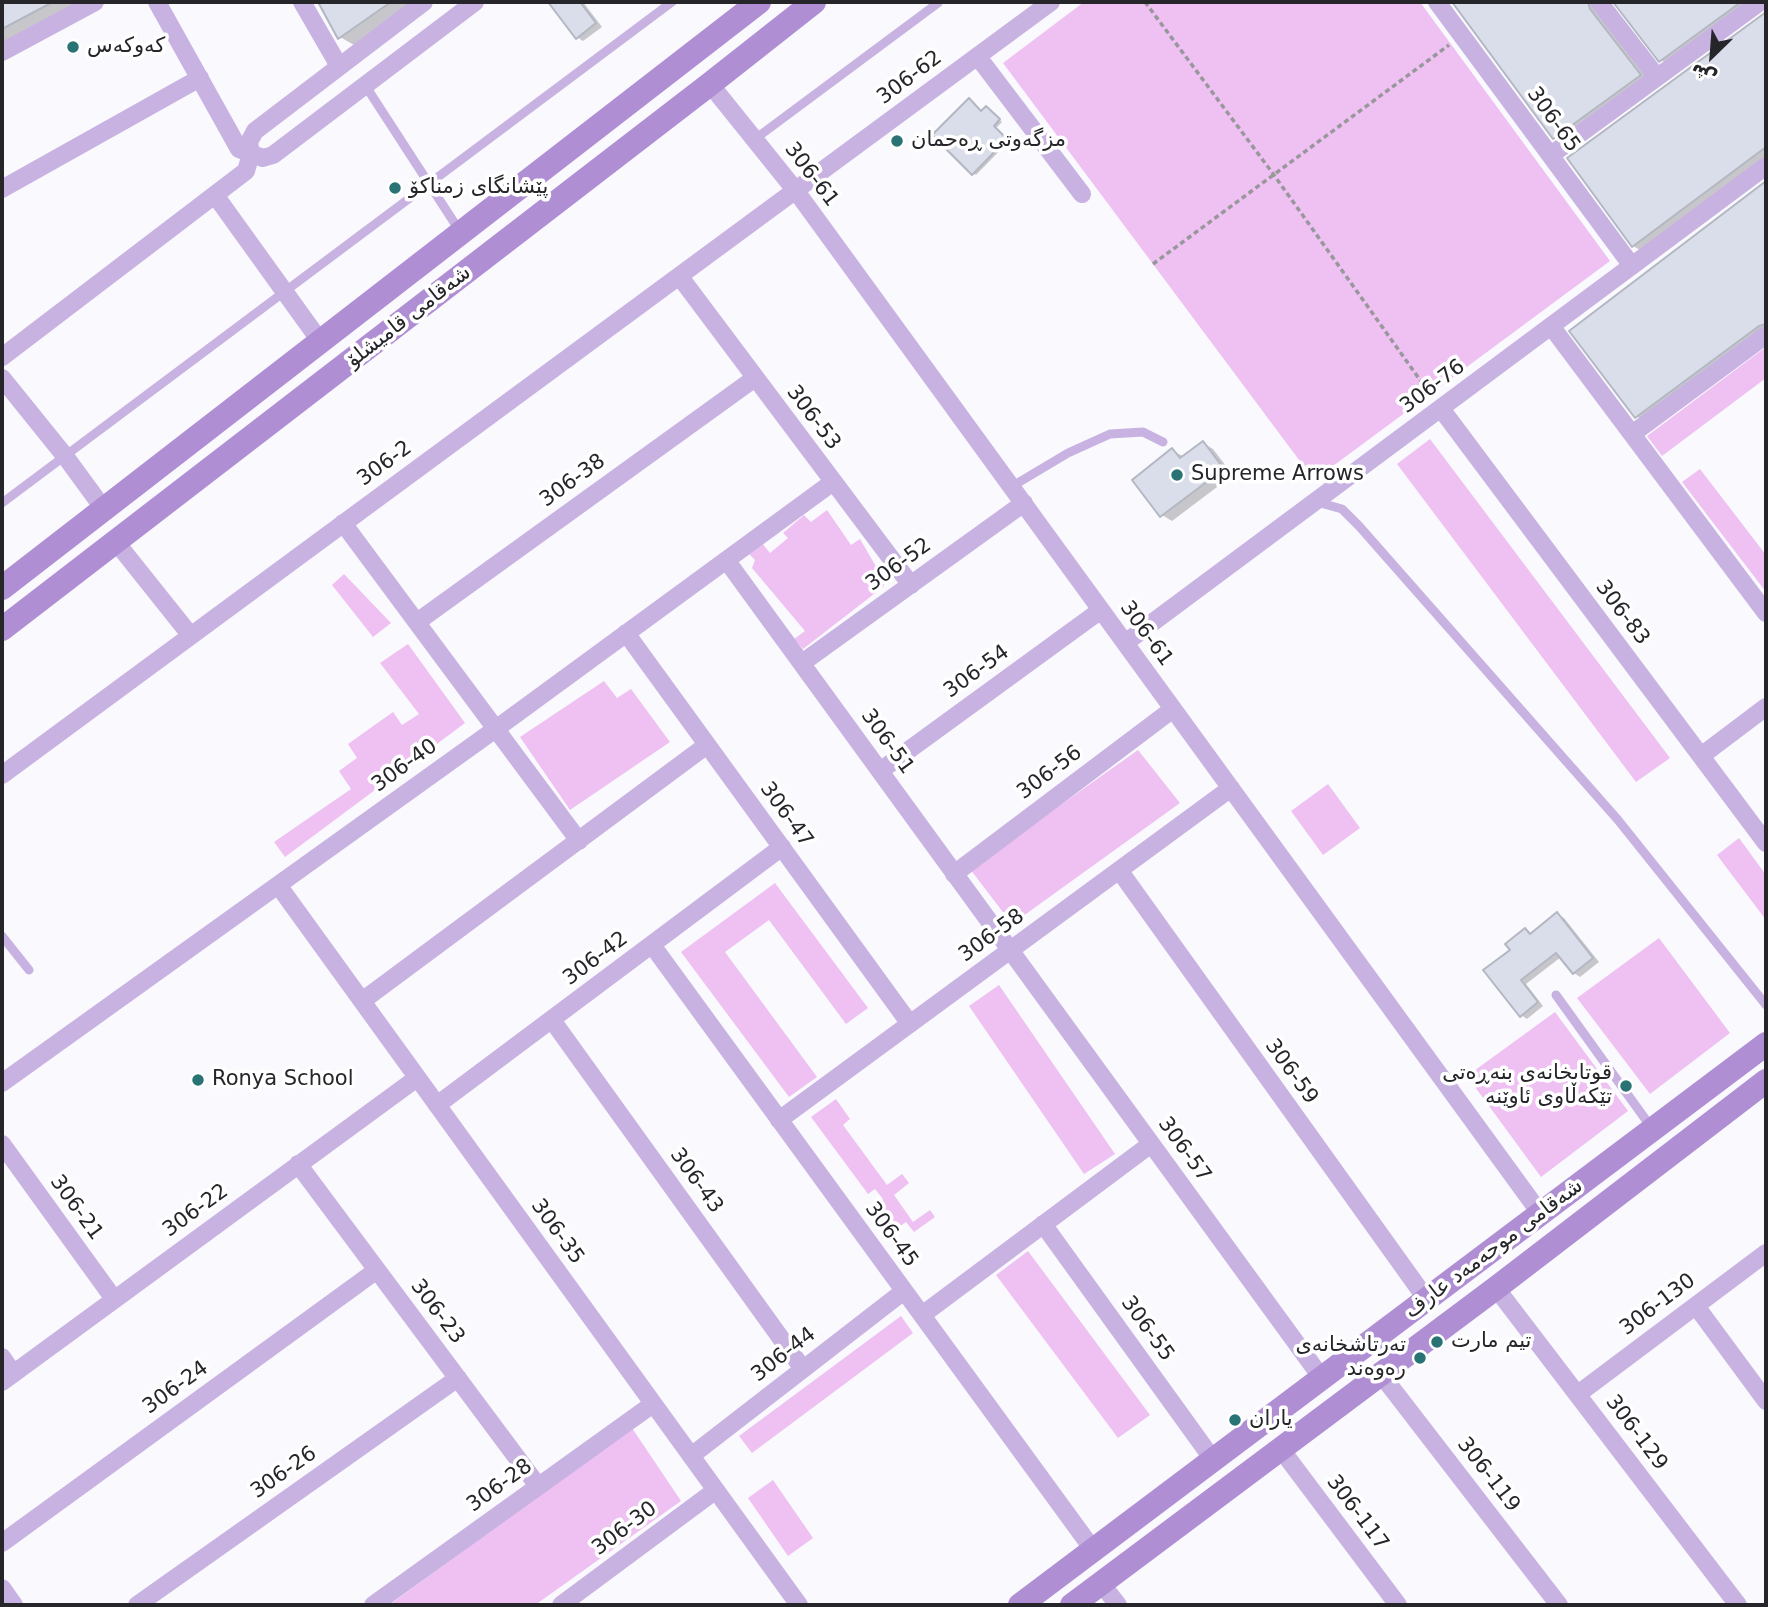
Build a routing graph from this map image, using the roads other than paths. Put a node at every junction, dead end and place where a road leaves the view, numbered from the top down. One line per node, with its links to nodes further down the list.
1 (95, 2): 14 (street)
2 (157, 2): 18 (street)
3 (302, 2): 16 (street)
4 (424, 2): 16 (street)
5 (475, 2): 20 (street)
6 (672, 2): 25 (lane)
7 (759, 2): 30 (street, شەقامی قامیشلۆ)
8 (814, 2): 19 (street, شەقامی قامیشلۆ)
9 (1051, 2): 15 (street, 306-62)
10 (1437, 2): 23 (street, 306-65)
11 (1599, 2): 17 (street)
12 (938, 3): 21 (lane)
13 (1757, 3): 17 (street)
14 (2, 52)
15 (978, 57): 27 (street, 306-62); 28 (street)
16 (340, 66): 22 (street)
17 (1657, 77): 23 (street)
18 (200, 78): 22 (street); 26 (street)
19 (710, 84): 21 (street, 306-61); 41 (street, شەقامی قامیشلۆ)
20 (365, 85): 22 (street); 25 (lane)
21 (755, 139): 27 (street, 306-61)
22 (245, 151): 29 (street)
23 (1551, 155): 31 (street, 306-65)
24 (1766, 166): 31 (street, 306-76)
25 (430, 183): 30 (lane); 33 (lane)
26 (2, 189)
27 (796, 191): 32 (street, 306-2); 47 (street, 306-61)
28 (1082, 194)
29 (215, 195): 33 (street); 37 (street)
30 (460, 232): 36 (street, شەقامی قامیشلۆ)
31 (1632, 265): 34 (street, 306-76)
32 (680, 276): 40 (street, 306-53); 52 (street, 306-2)
33 (284, 292): 36 (street); 45 (lane)
34 (1551, 326): 42 (street, 306-76); 43 (street)
35 (1766, 335): 43 (street)
36 (320, 341): 38 (street, شەقامی قامیشلۆ)
37 (2, 357)
38 (277, 377): 41 (street); 51 (street, شەقامی قامیشلۆ)
39 (2, 378): 45 (street)
40 (755, 378): 46 (street, 306-53); 59 (street, 306-38)
41 (298, 402): 53 (street, شەقامی قامیشلۆ)
42 (1441, 410): 48 (street, 306-76); 69 (street, 306-83)
43 (1632, 434): 58 (street)
44 (1163, 442): 47 (lane)
45 (65, 456): 49 (lane); 51 (street)
46 (833, 482): 54 (street, 306-40); 55 (street, 306-53)
47 (1011, 486): 50 (street, 306-61)
48 (1317, 502): 63 (street, 306-76); 85 (lane)
49 (2, 503)
50 (1024, 503): 55 (street, 306-52); 57 (street, 306-61)
51 (103, 508): 56 (street, شەقامی قامیشلۆ)
52 (344, 523): 59 (street); 62 (street, 306-2)
53 (116, 542): 60 (street, شەقامی قامیشلۆ); 62 (street)
54 (727, 561): 61 (street, 306-40); 64 (street, 306-51)
55 (911, 585): 64 (street, 306-52)
56 (2, 588)
57 (1101, 610): 63 (street, 306-61); 71 (street, 306-54)
58 (1766, 613)
59 (417, 622): 67 (street)
60 (2, 629)
61 (626, 634): 67 (street, 306-40); 68 (street, 306-47)
62 (191, 636): 70 (street, 306-2)
63 (1125, 643): 66 (street, 306-61)
64 (802, 663): 71 (street, 306-51)
65 (1766, 707): 69 (street)
66 (1173, 709): 72 (street, 306-61); 77 (street, 306-56)
67 (497, 728): 73 (street); 78 (street, 306-40)
68 (707, 745): 73 (street); 75 (street, 306-47)
69 (1701, 756): 74 (street, 306-83)
70 (3, 771)
71 (880, 771): 77 (street, 306-51)
72 (1231, 788): 76 (street, 306-58); 100 (street, 306-61)
73 (579, 841): 84 (street)
74 (1766, 843)
75 (782, 847): 80 (street, 306-42); 87 (street, 306-47)
76 (1119, 870): 81 (street, 306-58); 107 (street, 306-59)
77 (954, 873): 81 (street, 306-51)
78 (278, 886): 84 (street, 306-35); 91 (street, 306-40)
79 (2, 936): 82 (lane)
80 (652, 945): 86 (street, 306-42); 95 (street, 306-45)
81 (1010, 950): 87 (street, 306-58); 98 (street, 306-57)
82 (29, 970)
83 (1556, 995): 96 (lane)
84 (362, 1001): 89 (street, 306-35)
85 (1766, 1005)
86 (552, 1020): 93 (street, 306-42); 111 (street, 306-43)
87 (910, 1024): 95 (street, 306-58)
88 (1766, 1044): 92 (street, شەقامی موحەمەد عارف)
89 (417, 1078): 93 (street, 306-35); 99 (street, 306-22)
90 (1766, 1081): 94 (street, شەقامی موحەمەد عارف)
91 (2, 1083)
92 (1706, 1089): 94 (street); 96 (street, شەقامی موحەمەد عارف)
93 (437, 1105): 118 (street, 306-35)
94 (1724, 1113): 104 (street, شەقامی موحەمەد عارف)
95 (779, 1120): 105 (street, 306-45)
96 (1653, 1129): 100 (street, شەقامی موحەمەد عارف)
97 (2, 1144): 106 (street, 306-21)
98 (1151, 1144): 101 (street); 114 (street, 306-57)
99 (299, 1164): 103 (street, 306-23); 106 (street, 306-22)
100 (1541, 1213): 107 (street, شەقامی موحەمەد عارف)
101 (1043, 1224): 109 (street); 121 (street, 306-55)
102 (1766, 1253): 108 (street, 306-130)
103 (377, 1270): 115 (street, 306-23); 125 (street, 306-24)
104 (1496, 1288): 112 (street, شەقامی موحەمەد عارف); 116 (street, 306-129)
105 (904, 1291): 109 (street, 306-45); 111 (street, 306-44)
106 (114, 1299): 113 (street, 306-22)
107 (1427, 1300): 114 (street, شەقامی موحەمەد عارف)
108 (1696, 1306): 116 (street, 306-130); 117 (street)
109 (922, 1315): 126 (street, 306-45)
110 (2, 1357): 113 (street)
111 (803, 1369): 120 (street, 306-44)
112 (1380, 1373): 119 (street, شەقامی موحەمەد عارف); 138 (street, 306-119)
113 (8, 1377)
114 (1321, 1377): 121 (street, شەقامی موحەمەد عارف)
115 (458, 1378): 122 (street, 306-23); 132 (street, 306-26)
116 (1578, 1394): 139 (street, 306-129)
117 (1766, 1401)
118 (653, 1404): 120 (street, 306-35); 122 (street, 306-28)
119 (1280, 1448): 124 (street, شەقامی موحەمەد عارف); 130 (street, 306-117)
120 (691, 1455): 123 (street, 306-35)
121 (1208, 1465): 124 (street); 126 (street, شەقامی موحەمەد عارف)
122 (538, 1486): 133 (street, 306-28)
123 (716, 1490): 129 (street, 306-35); 134 (street, 306-30)
124 (1218, 1495): 127 (street, شەقامی موحەمەد عارف)
125 (2, 1543)
126 (1094, 1551): 135 (street, شەقامی موحەمەد عارف)
127 (1101, 1583): 136 (street, شەقامی موحەمەد عارف); 137 (street)
128 (2, 1588): 131 (street)
129 (793, 1603)
130 (1394, 1604)
131 (14, 1605)
132 (137, 1605)
133 (373, 1605)
134 (561, 1605)
135 (1020, 1605)
136 (1072, 1605)
137 (1118, 1605)
138 (1559, 1605)
139 (1738, 1605)

